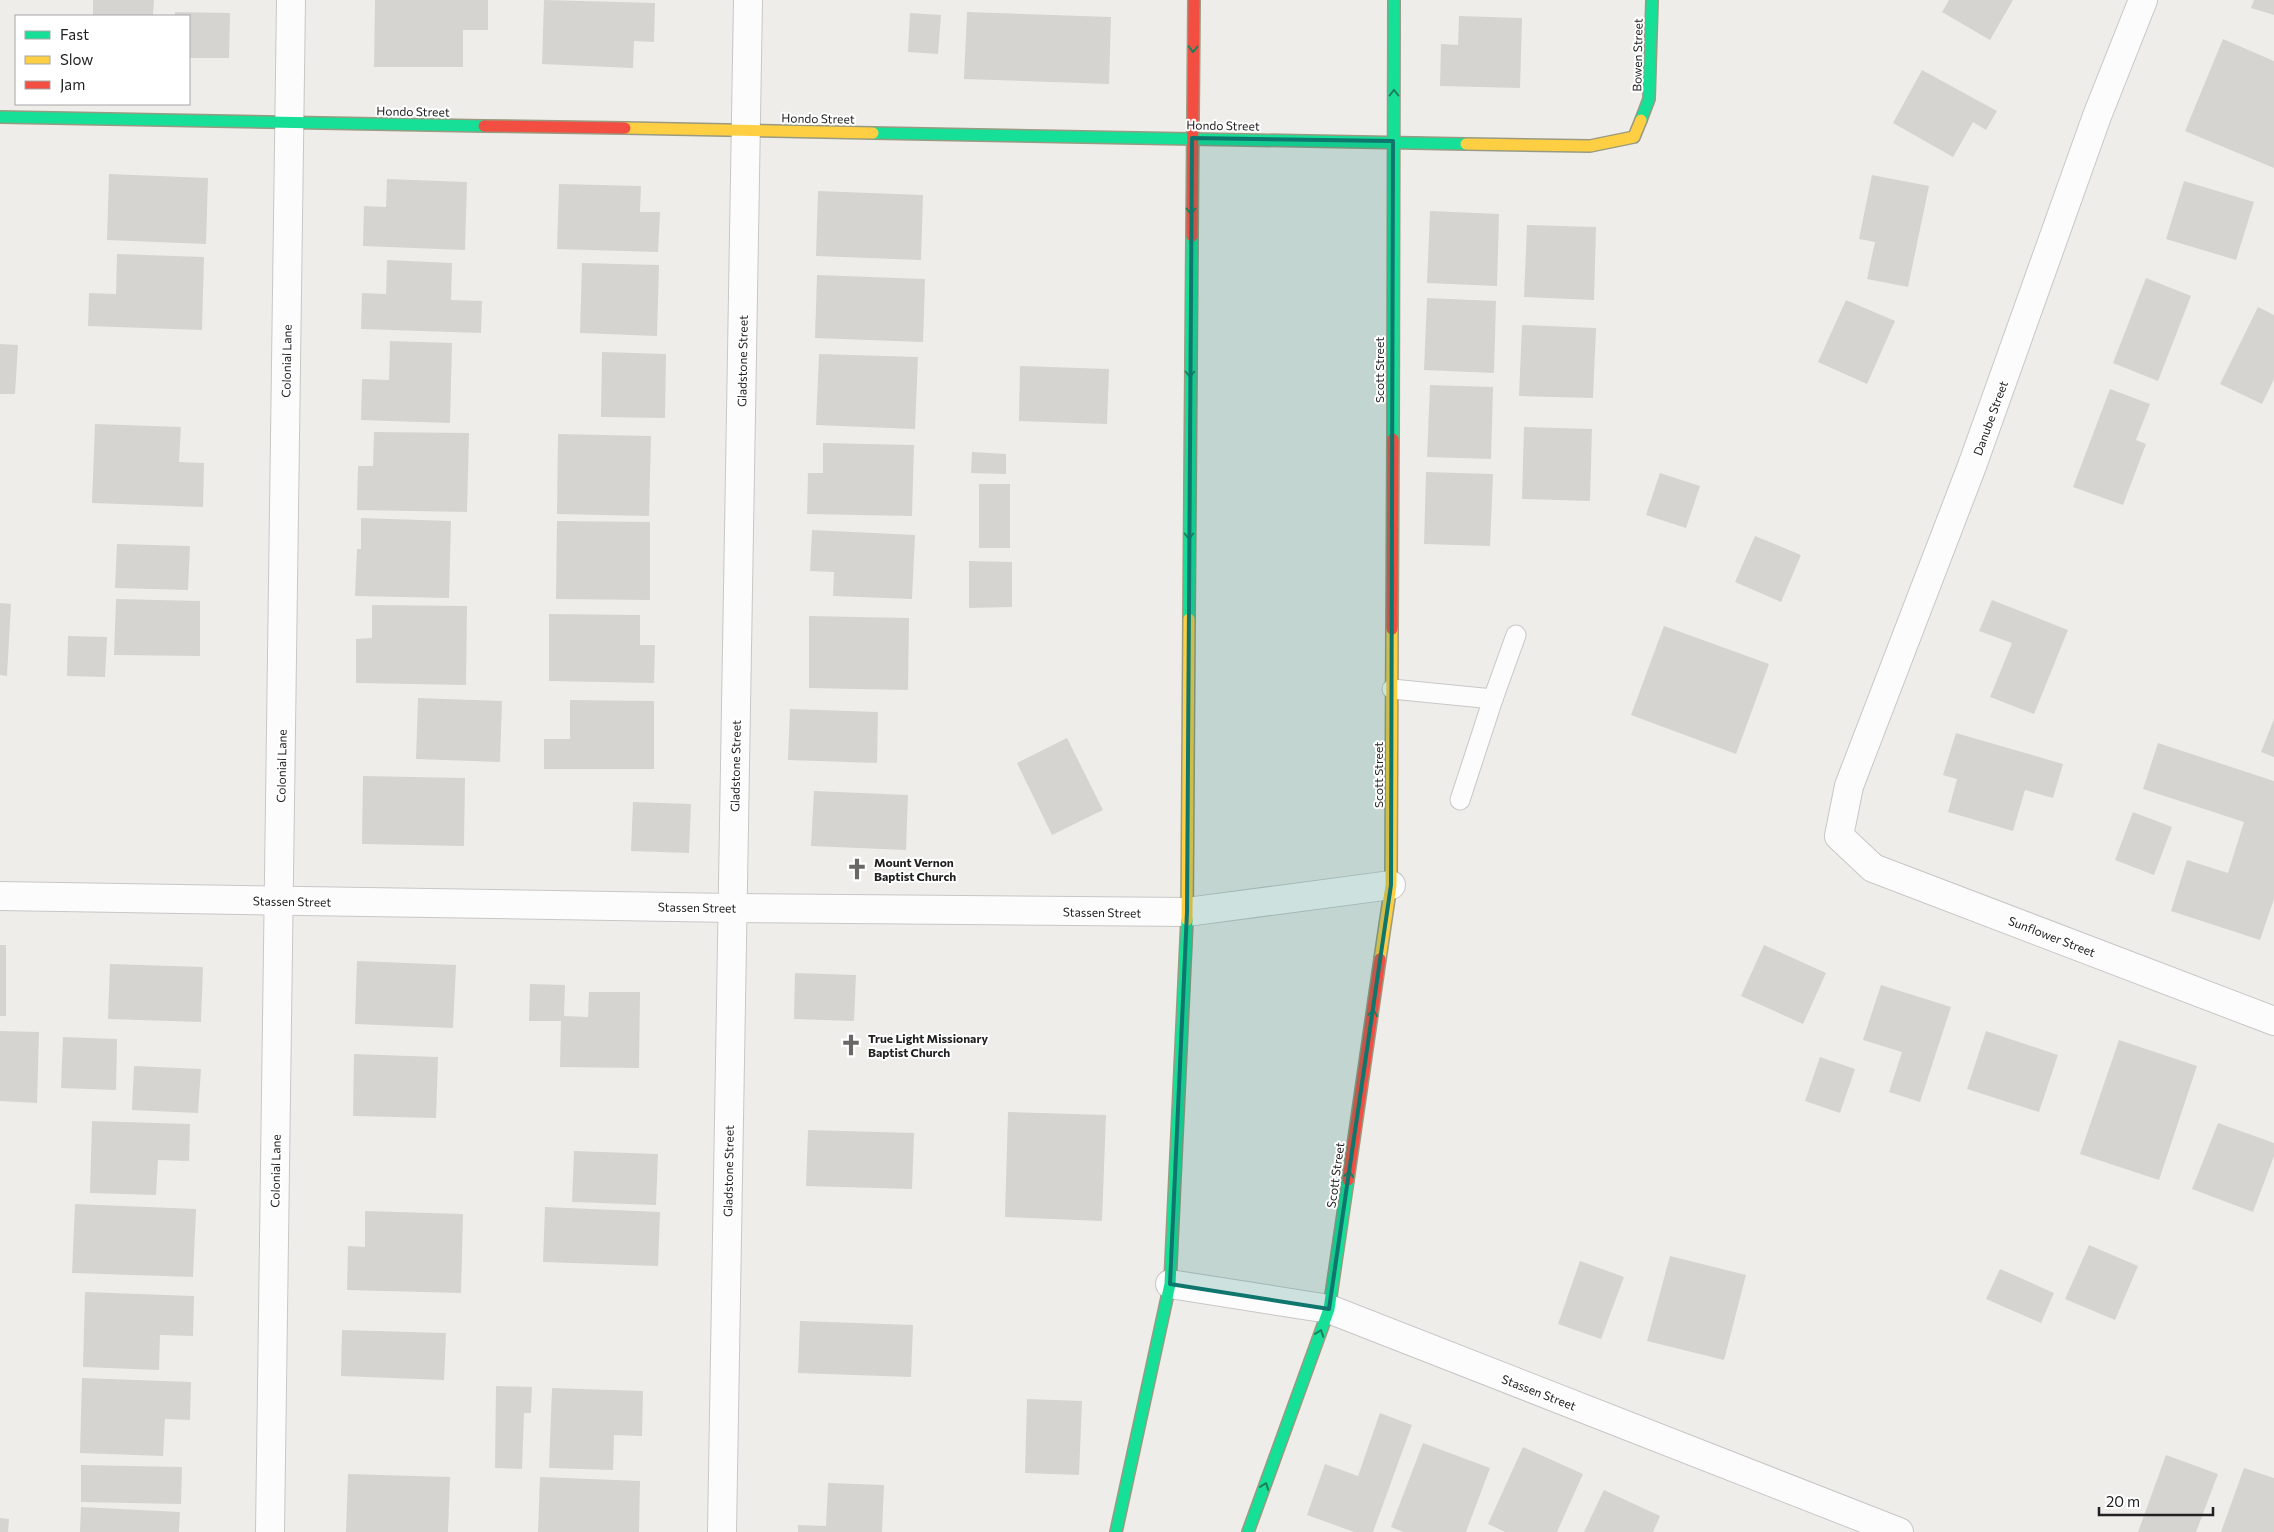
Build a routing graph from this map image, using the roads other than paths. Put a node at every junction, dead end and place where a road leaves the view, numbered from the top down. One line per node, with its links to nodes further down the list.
1 (291, 0): 8 (street, Colonial Lane)
2 (748, 0): 9 (street, Gladstone Street)
3 (1194, 0): 11 (main road, one-way to 11)
4 (1394, 0): 12 (main road, Scott Street, one-way to 4)
5 (1652, 0): 10 (main road, Bowen Street)
6 (2143, 0): 17 (street, Danube Street)
7 (0, 117): 8 (main road, Hondo Street)
8 (289, 122): 9 (main road, Hondo Street); 20 (street, Colonial Lane)
9 (746, 130): 11 (main road, Hondo Street); 21 (street, Gladstone Street)
10 (1634, 137): 12 (main road, Hondo Street)
11 (1192, 138): 12 (main road, Hondo Street); 22 (main road, one-way to 22)
12 (1393, 141): 14 (main road, Scott Street)
13 (1516, 636): 15 (lane)
14 (1392, 689): 15 (lane); 18 (main road, Scott Street)
15 (1493, 699): 16 (lane)
16 (1460, 800)
17 (1839, 836): 23 (street, Sunflower Street)
18 (1392, 885): 22 (street, Stassen Street); 25 (main road, Scott Street, one-way to 18)
19 (0, 896): 20 (street, Stassen Street)
20 (279, 900): 21 (street, Stassen Street); 26 (street, Colonial Lane)
21 (733, 908): 22 (street, Stassen Street); 27 (street, Gladstone Street)
22 (1187, 912): 24 (main road)
23 (2274, 1021)
24 (1170, 1284): 25 (street, Stassen Street); 28 (main road)
25 (1329, 1309): 29 (main road, Scott Street, one-way to 25); 30 (street, Stassen Street)
26 (270, 1532)
27 (722, 1532)
28 (1116, 1532)
29 (1248, 1532)
30 (1899, 1532)

